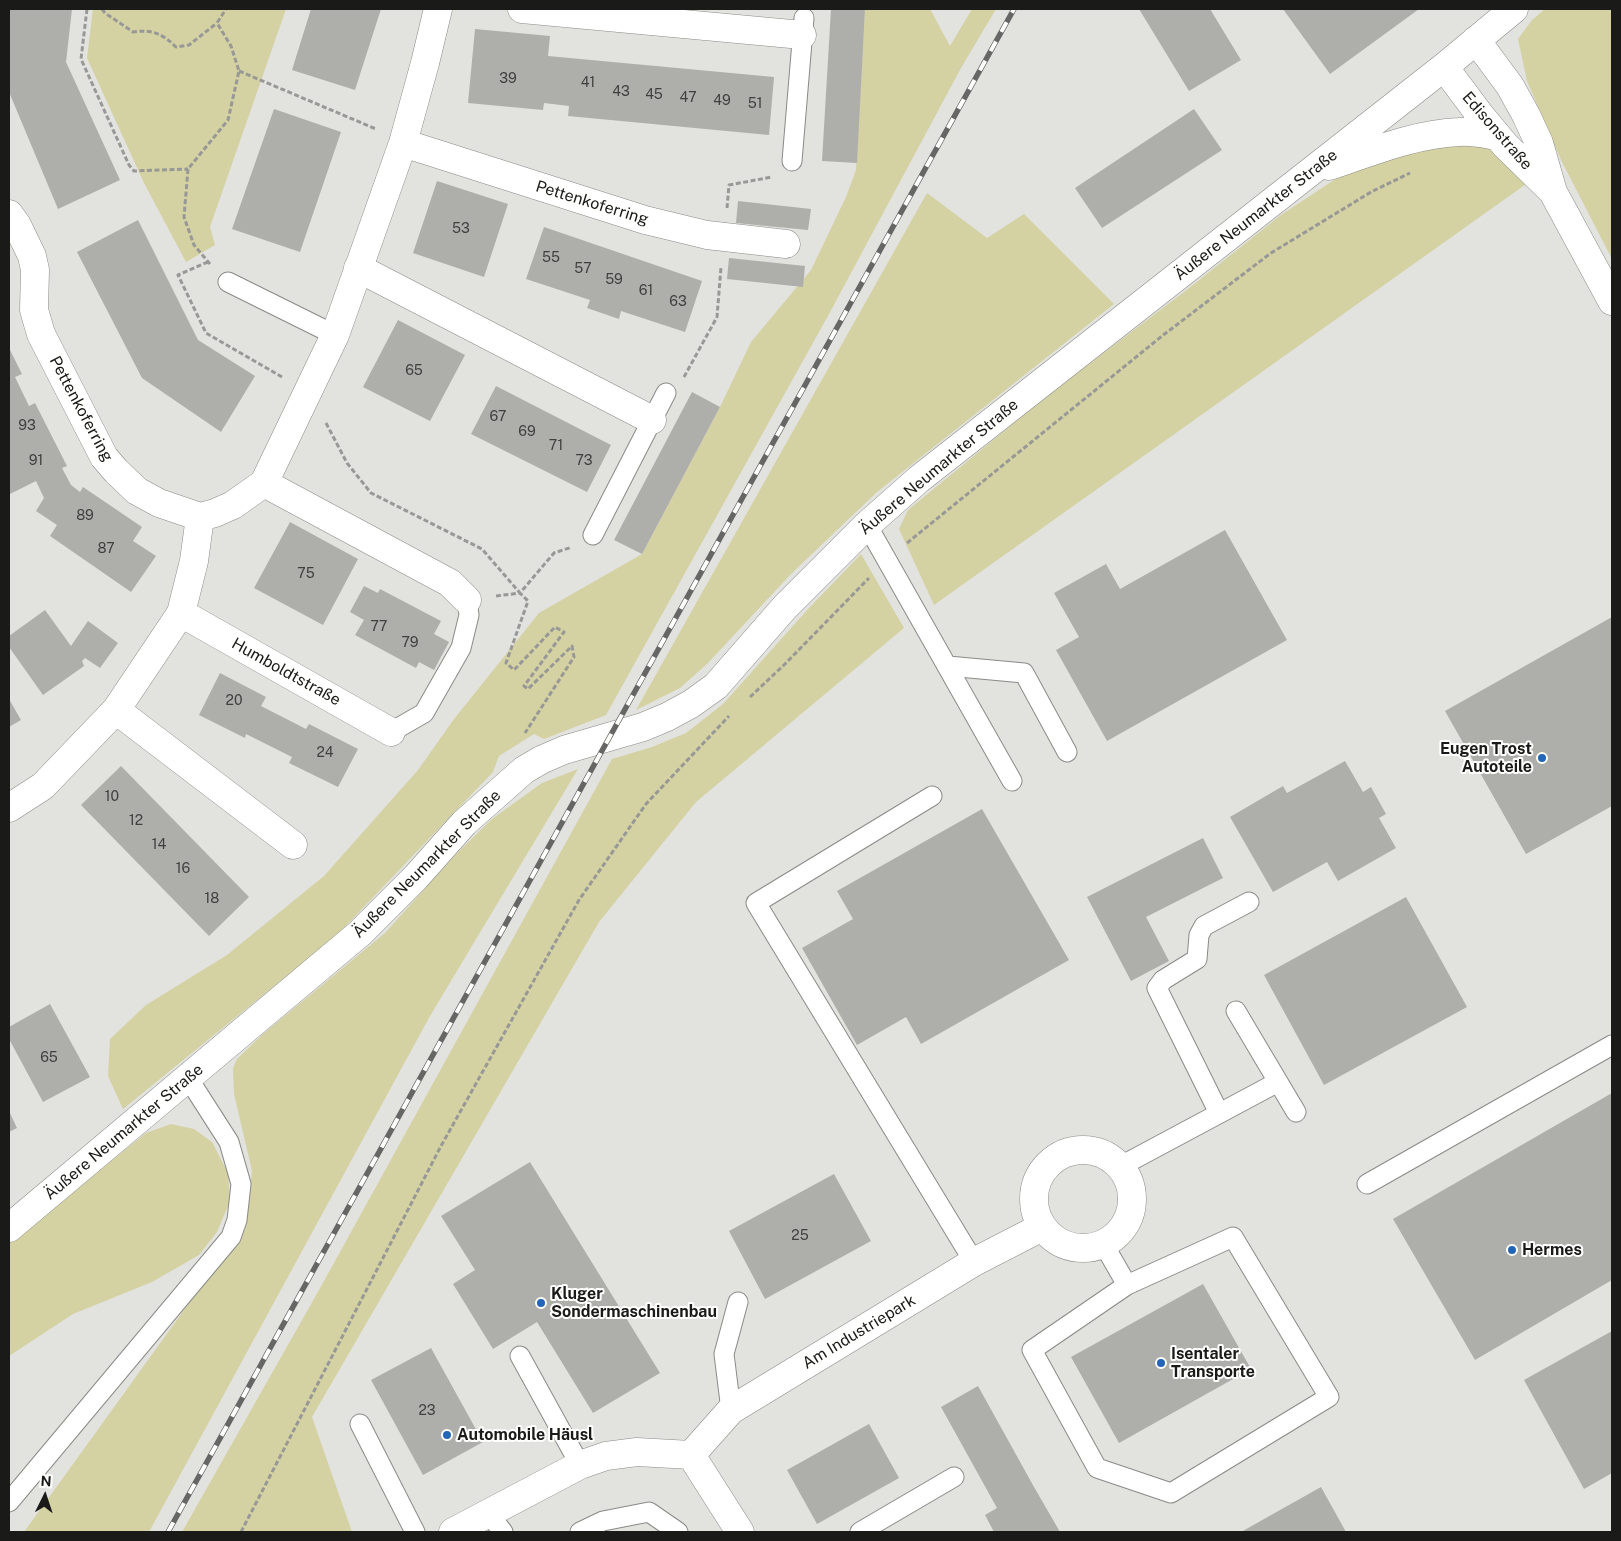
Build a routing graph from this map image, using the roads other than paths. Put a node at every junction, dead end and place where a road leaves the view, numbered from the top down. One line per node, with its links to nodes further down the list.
1 (438, 9): 8 (street)
2 (522, 9): 4 (street)
3 (1514, 9): 5 (street, Äußere Neumarkter Straße)
4 (803, 27): 9 (lane)
5 (1476, 40): 6 (street, Äußere Neumarkter Straße); 11 (street, Edisonstraße)
6 (1444, 67): 7 (street, Edisonstraße); 10 (street, Äußere Neumarkter Straße)
7 (1501, 140): 10 (street); 11 (street, Edisonstraße)
8 (403, 143): 13 (street, Pettenkoferring); 14 (street)
9 (792, 161)
10 (1309, 173): 22 (street, Äußere Neumarkter Straße)
11 (1553, 192): 16 (street, Edisonstraße)
12 (9, 214): 21 (street, Pettenkoferring)
13 (786, 244)
14 (358, 268): 17 (street); 19 (street)
15 (228, 282): 17 (lane)
16 (1612, 301)
17 (335, 335): 20 (street)
18 (666, 393): 19 (lane)
19 (652, 420): 23 (lane)
20 (264, 483): 21 (street); 24 (street)
21 (200, 517): 25 (street)
22 (867, 525): 26 (lane); 37 (street, Äußere Neumarkter Straße)
23 (593, 535)
24 (467, 600): 28 (lane)
25 (180, 613): 27 (street); 28 (street, Humboldtstraße)
26 (948, 666): 29 (lane); 30 (lane)
27 (116, 710): 32 (street); 33 (street)
28 (391, 732)
29 (1066, 752)
30 (1012, 781)
31 (932, 796): 46 (lane)
32 (9, 808)
33 (293, 845)
34 (1249, 902): 40 (lane)
35 (1236, 1011): 38 (lane)
36 (1612, 1045): 42 (lane)
37 (188, 1078): 44 (street, Äußere Neumarkter Straße); 55 (lane)
38 (1278, 1082): 39 (lane); 40 (lane)
39 (1296, 1112)
40 (1219, 1113): 41 (lane)
41 (1121, 1166): 43 (street); 45 (street)
42 (1366, 1184)
43 (1042, 1227): 45 (street); 46 (street, Am Industriepark)
44 (9, 1228)
45 (1104, 1244): 47 (lane)
46 (974, 1262): 50 (street, Am Industriepark)
47 (1127, 1285): 47 (lane)
48 (738, 1302): 50 (lane)
49 (520, 1356): 53 (lane)
50 (731, 1410): 52 (street, Am Industriepark)
51 (360, 1424): 57 (lane)
52 (691, 1455): 53 (street); 61 (street)
53 (580, 1465): 56 (street)
54 (954, 1476): 62 (lane)
55 (9, 1502)
56 (496, 1523): 58 (street)
57 (415, 1532)
58 (453, 1532)
59 (580, 1532): 60 (lane)
60 (678, 1532)
61 (740, 1532)
62 (860, 1532)

